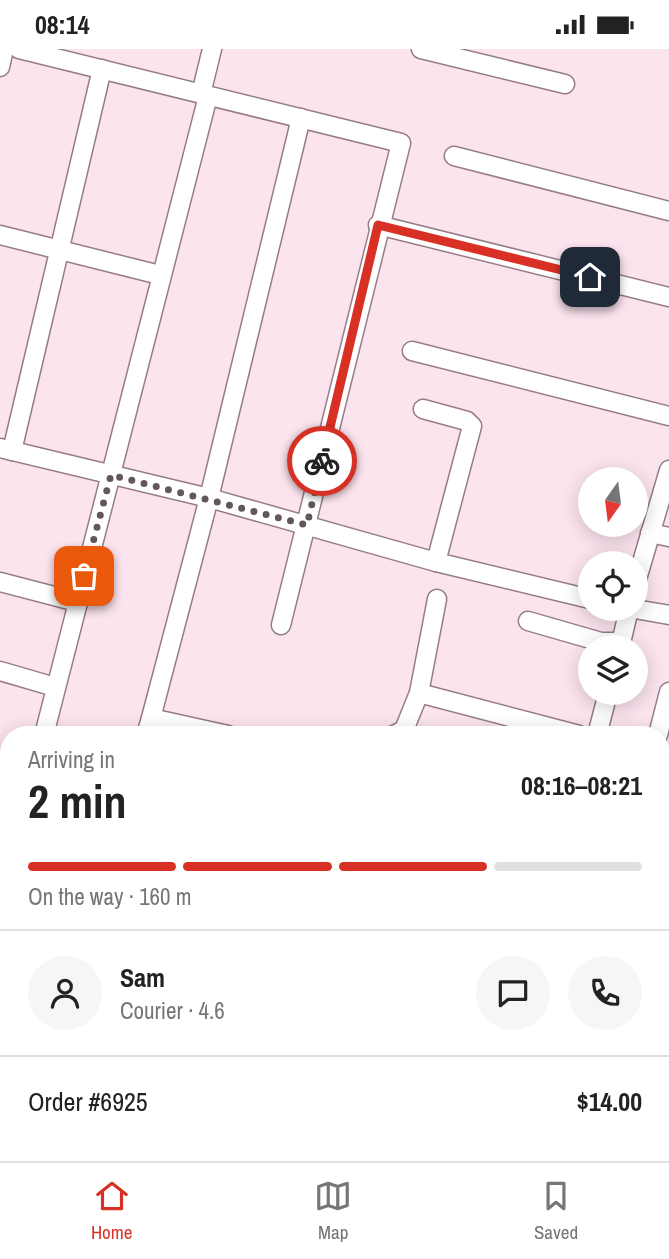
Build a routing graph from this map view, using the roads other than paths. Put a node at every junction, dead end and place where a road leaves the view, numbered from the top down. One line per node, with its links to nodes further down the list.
1 (4, 49): 5 (street)
2 (19, 49): 6 (street)
3 (212, 49): 8 (street)
4 (421, 49): 7 (street)
5 (0, 67)
6 (102, 69): 8 (street); 14 (street)
7 (565, 84)
8 (204, 95): 9 (street); 15 (street)
9 (301, 118): 12 (street); 23 (street)
10 (454, 156): 11 (street)
11 (669, 211)
12 (378, 225): 16 (street); 24 (street)
13 (0, 236): 14 (street)
14 (60, 250): 15 (street); 20 (street)
15 (160, 275): 22 (street)
16 (669, 297)
17 (412, 351): 19 (street)
18 (423, 409): 28 (street)
19 (669, 416)
20 (6, 450): 22 (street)
21 (669, 470): 25 (street)
22 (111, 475): 23 (street); 32 (street)
23 (209, 498): 24 (street); 44 (street)
24 (307, 525): 28 (street); 36 (street)
25 (650, 533): 26 (street); 27 (street)
26 (669, 537)
27 (645, 551)
28 (436, 562): 30 (street)
29 (0, 582): 32 (street)
30 (578, 596)
31 (438, 599): 41 (street)
32 (77, 602): 39 (street)
33 (648, 611): 34 (street)
34 (669, 615)
35 (528, 621): 37 (street)
36 (281, 625)
37 (578, 635)
38 (0, 671): 39 (street)
39 (55, 687): 43 (street)
40 (669, 692): 48 (street)
41 (419, 693): 45 (street); 46 (street)
42 (605, 705): 47 (street)
43 (46, 726)
44 (148, 726)
45 (406, 726)
46 (545, 726)
47 (599, 726)
48 (660, 726)

